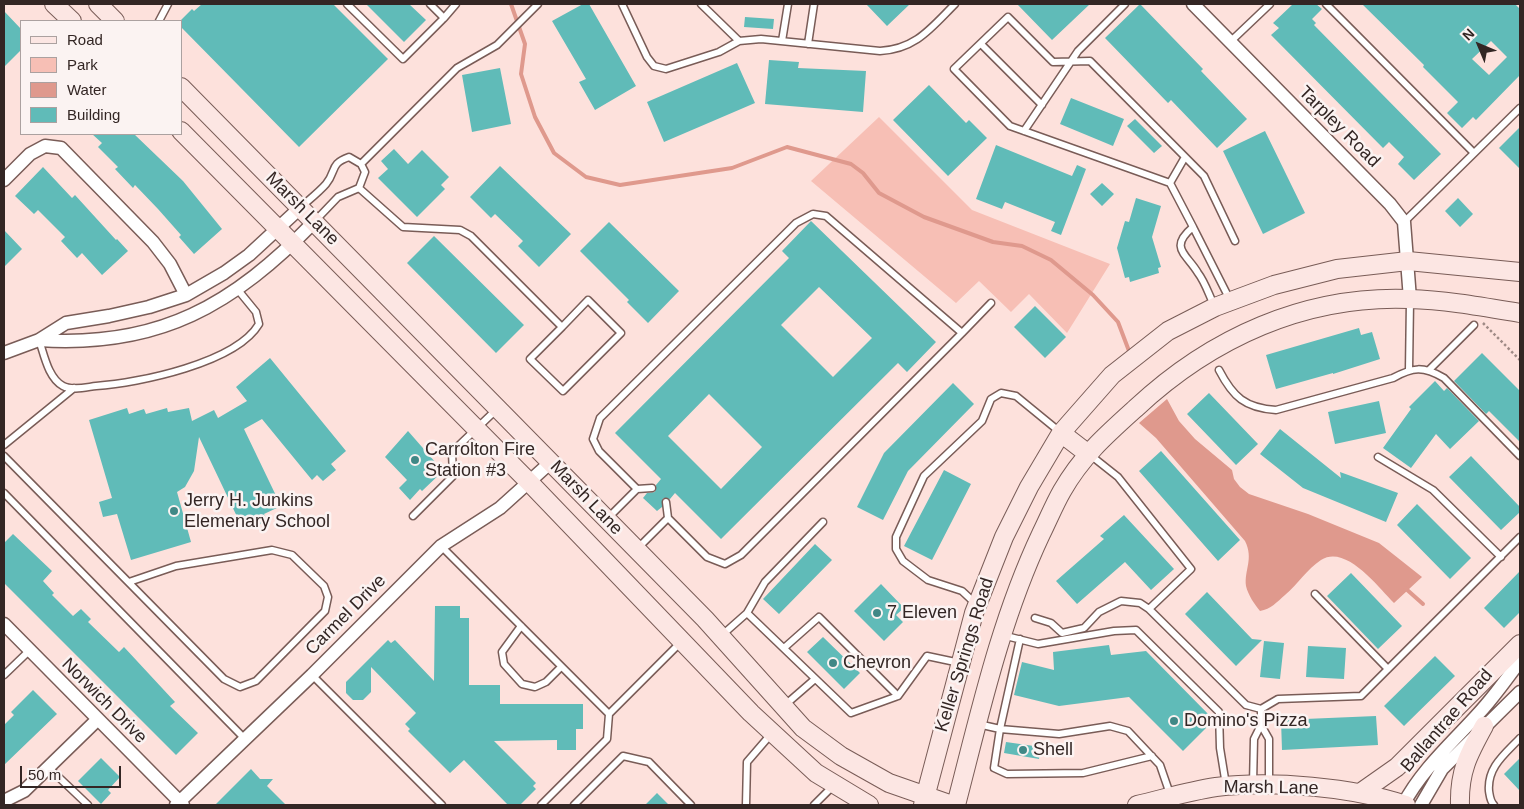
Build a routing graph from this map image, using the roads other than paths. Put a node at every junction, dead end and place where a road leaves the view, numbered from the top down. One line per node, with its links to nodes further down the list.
1 (54, 4): 18 (main road)
2 (98, 4): 19 (main road)
3 (168, 4): 20 (lane)
4 (348, 4): 17 (lane)
5 (430, 4): 17 (lane)
6 (456, 4): 17 (lane)
7 (622, 4): 22 (lane)
8 (701, 4): 22 (lane)
9 (788, 4): 21 (lane)
10 (814, 4): 24 (lane)
11 (955, 4): 24 (lane)
12 (1124, 4): 26 (lane)
13 (1193, 4): 23 (street, Tarpley Road)
14 (1270, 4): 23 (lane)
15 (1326, 4): 32 (lane)
16 (536, 6): 34 (lane)
17 (444, 18)
18 (71, 20)
19 (114, 20)
20 (160, 20)
21 (782, 41): 22 (lane); 24 (lane)
22 (739, 42)
23 (1230, 42): 40 (street, Tarpley Road)
24 (808, 44)
25 (981, 44): 26 (lane); 28 (lane); 30 (lane)
26 (1070, 62): 28 (lane); 33 (lane)
27 (182, 88): 38 (main road, Marsh Lane)
28 (1042, 105): 30 (lane)
29 (1520, 108): 32 (lane)
30 (1024, 131): 36 (lane)
31 (182, 132): 42 (main road, Marsh Lane)
32 (1474, 153): 40 (lane)
33 (1185, 157): 36 (lane); 43 (lane)
34 (361, 164): 37 (lane); 38 (lane)
35 (4, 180): 48 (street)
36 (1170, 183): 41 (lane)
37 (360, 188): 39 (lane); 54 (lane)
38 (301, 207): 39 (main road, Marsh Lane); 42 (street)
39 (315, 221): 44 (street); 62 (main road, Marsh Lane)
40 (1404, 222): 45 (street)
41 (1193, 227): 51 (lane); 51 (lane)
42 (279, 228): 44 (main road, Marsh Lane); 48 (street)
43 (1234, 241)
44 (294, 243): 47 (street); 63 (main road, Marsh Lane)
45 (1408, 261): 46 (main road, Keller Springs Road); 49 (street); 51 (main road, Keller Springs Road)
46 (1520, 272)
47 (238, 290): 56 (street); 61 (lane)
48 (186, 295): 56 (street)
49 (1410, 299): 52 (main road, Keller Springs Road); 59 (lane); 66 (main road, Keller Springs Road)
50 (992, 303): 55 (lane)
51 (1222, 304): 64 (main road, Keller Springs Road)
52 (1520, 313)
53 (1474, 325): 60 (lane)
54 (562, 327): 54 (lane)
55 (962, 333): 73 (lane); 77 (lane)
56 (39, 340): 57 (street); 61 (lane)
57 (4, 353)
58 (1219, 370): 59 (lane)
59 (1409, 370): 60 (lane)
60 (1429, 370): 68 (lane)
61 (74, 388): 65 (lane)
62 (498, 408): 63 (lane); 70 (main road, Marsh Lane)
63 (475, 430): 71 (main road, Marsh Lane); 76 (lane)
64 (1061, 433): 66 (main road); 86 (main road, Keller Springs Road); 86 (lane)
65 (4, 445)
66 (1087, 453): 87 (lane); 92 (main road, Keller Springs Road)
67 (4, 456): 84 (lane)
68 (1520, 456)
69 (1378, 457): 83 (lane)
70 (551, 462): 71 (street, Carmel Drive); 78 (main road, Marsh Lane)
71 (530, 483): 81 (street, Carmel Drive); 95 (main road, Marsh Lane)
72 (652, 488): 73 (lane)
73 (637, 489): 78 (lane)
74 (4, 493): 118 (lane)
75 (666, 502): 77 (lane)
76 (413, 516)
77 (668, 518): 82 (lane)
78 (607, 520): 82 (main road, Marsh Lane)
79 (823, 522): 88 (lane)
80 (1520, 537): 83 (lane)
81 (441, 546): 91 (lane); 104 (street, Carmel Drive)
82 (636, 550): 93 (main road, Marsh Lane)
83 (1501, 557): 102 (lane)
84 (128, 582): 84 (lane)
85 (1315, 594): 102 (lane)
86 (977, 605): 100 (main road, Keller Springs Road)
87 (1150, 609): 89 (lane); 109 (lane)
88 (747, 613): 93 (lane); 97 (lane)
89 (1035, 618)
90 (4, 624): 98 (street, Norwich Drive)
91 (521, 626): 101 (lane); 101 (lane)
92 (1001, 634): 94 (lane); 112 (main road, Keller Springs Road)
93 (720, 637): 108 (main road, Marsh Lane)
94 (1020, 639): 115 (lane); 123 (lane)
95 (682, 642): 110 (lane); 116 (main road, Marsh Lane)
96 (1520, 644): 124 (main road)
97 (784, 648): 105 (lane); 107 (lane)
98 (30, 650): 103 (lane); 111 (street, Norwich Drive)
99 (1520, 661): 139 (street, Ballantrae Road)
100 (960, 663): 107 (lane); 125 (main road, Keller Springs Road)
101 (561, 667): 110 (lane)
102 (1388, 669): 109 (lane)
103 (4, 675)
104 (312, 675): 118 (street, Carmel Drive); 130 (lane)
105 (816, 679): 107 (lane); 108 (lane)
106 (1520, 692): 114 (street, Ballantrae Road)
107 (898, 696)
108 (783, 707): 125 (main road, Marsh Lane)
109 (1261, 709): 113 (lane)
110 (609, 714): 131 (lane)
111 (98, 719): 120 (street); 128 (street, Norwich Drive)
112 (977, 724): 115 (lane); 137 (main road, Keller Springs Road)
113 (1261, 725): 121 (lane); 121 (lane)
114 (1484, 726): 140 (street, Ballantrae Road); 141 (main road)
115 (1000, 729): 119 (lane); 119 (lane)
116 (772, 733): 122 (main road, Marsh Lane); 134 (lane)
117 (1520, 738): 142 (lane)
118 (245, 739): 128 (street, Carmel Drive)
119 (1152, 756): 127 (lane)
120 (48, 767): 126 (street); 129 (lane)
121 (1261, 785): 123 (main road, Marsh Lane); 124 (main road, Marsh Lane)
122 (834, 786): 135 (lane); 136 (main road, Marsh Lane)
123 (1226, 787): 127 (main road, Marsh Lane)
124 (1360, 793): 139 (main road, Marsh Lane)
125 (924, 800): 137 (main road, Marsh Lane)
126 (4, 801)
127 (1162, 801): 138 (main road, Marsh Lane)
128 (180, 804)
129 (88, 805)
130 (442, 805)
131 (541, 805)
132 (574, 805): 133 (lane)
133 (691, 805)
134 (746, 805)
135 (814, 805)
136 (868, 805)
137 (954, 805)
138 (1137, 805)
139 (1404, 805)
140 (1421, 805)
141 (1460, 805)
142 (1494, 805)

